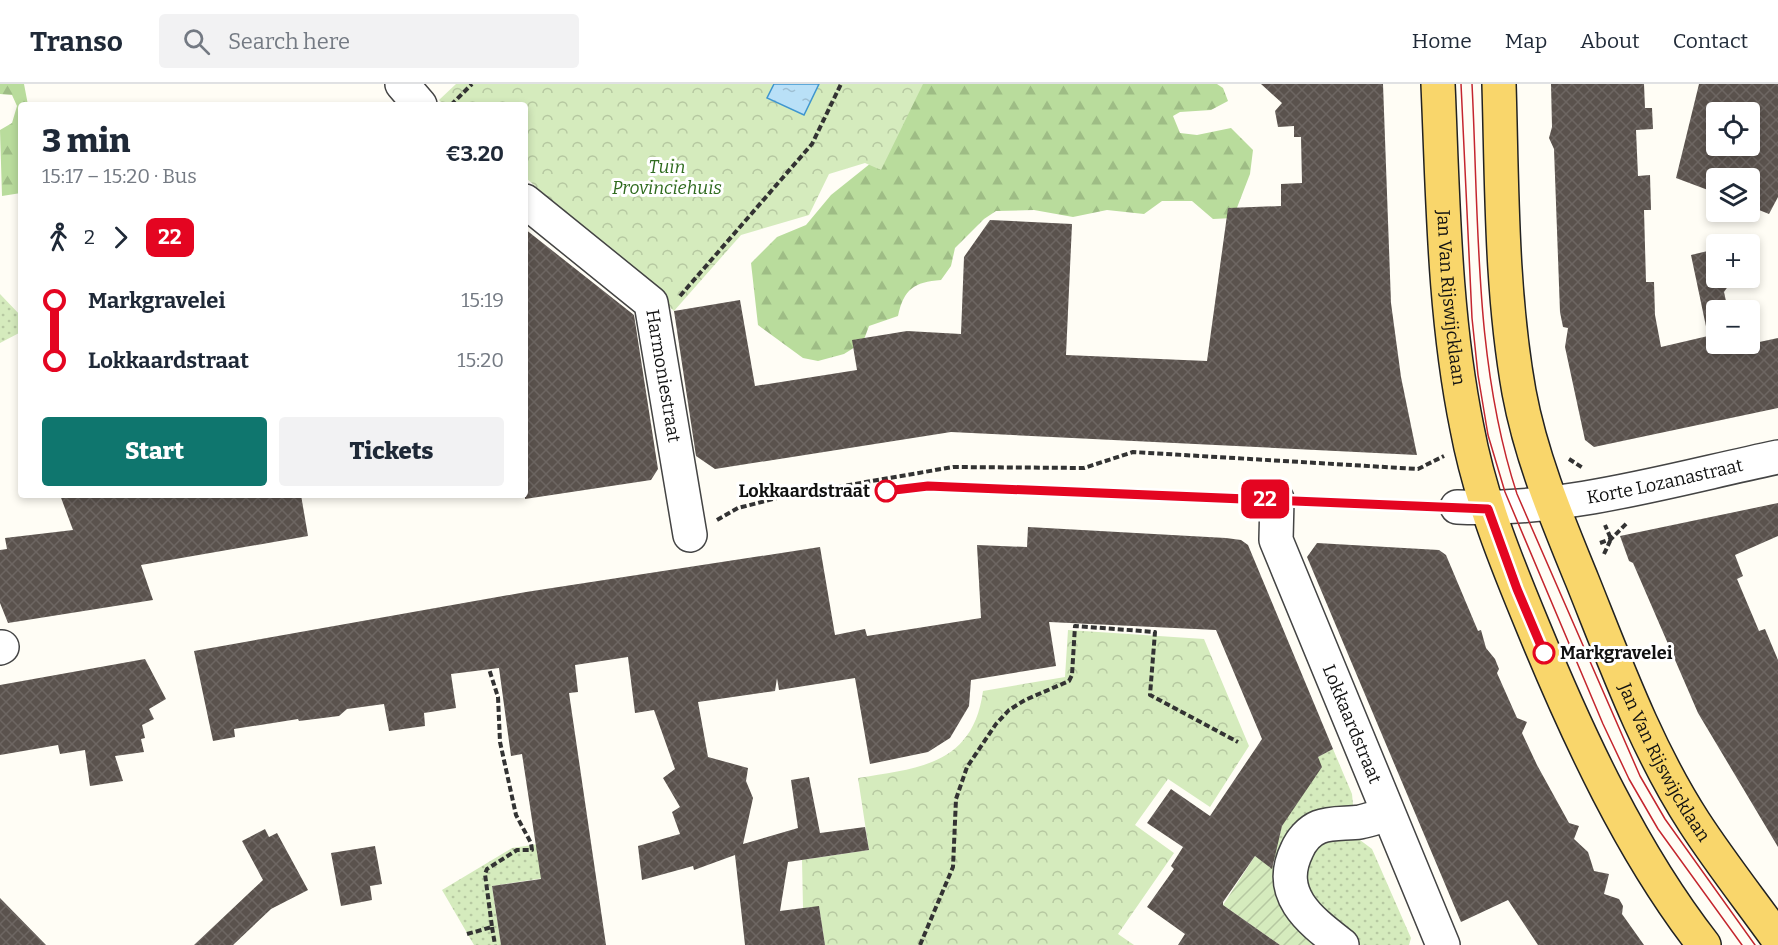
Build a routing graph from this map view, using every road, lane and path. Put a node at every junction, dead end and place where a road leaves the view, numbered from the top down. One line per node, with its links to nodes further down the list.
1 (402, 84): 6 (street)
2 (472, 84): 7 (path)
3 (841, 84): 9 (path)
4 (1438, 84): 14 (main road, Jan Van Rijswijcklaan)
5 (1499, 84): 13 (main road, Jan Van Rijswijcklaan)
6 (417, 102)
7 (453, 102)
8 (528, 203): 9 (street, Harmoniestraat)
9 (651, 303): 15 (street, Harmoniestraat)
10 (1445, 456): 15 (path)
11 (1778, 457): 13 (street, Korte Lozanastraat)
12 (1277, 499): 18 (street, Lokkaardstraat)
13 (1551, 504): 14 (street); 21 (main road, Jan Van Rijswijcklaan)
14 (1473, 508): 26 (main road, Jan Van Rijswijcklaan)
15 (690, 535)
16 (489, 669): 19 (path)
17 (1238, 742): 23 (path)
18 (1388, 815): 24 (street); 25 (street, Lokkaardstraat)
19 (492, 927): 20 (path); 22 (path)
20 (467, 934)
21 (1778, 939)
22 (495, 945)
23 (920, 945)
24 (1342, 945)
25 (1443, 945)
26 (1704, 945)

